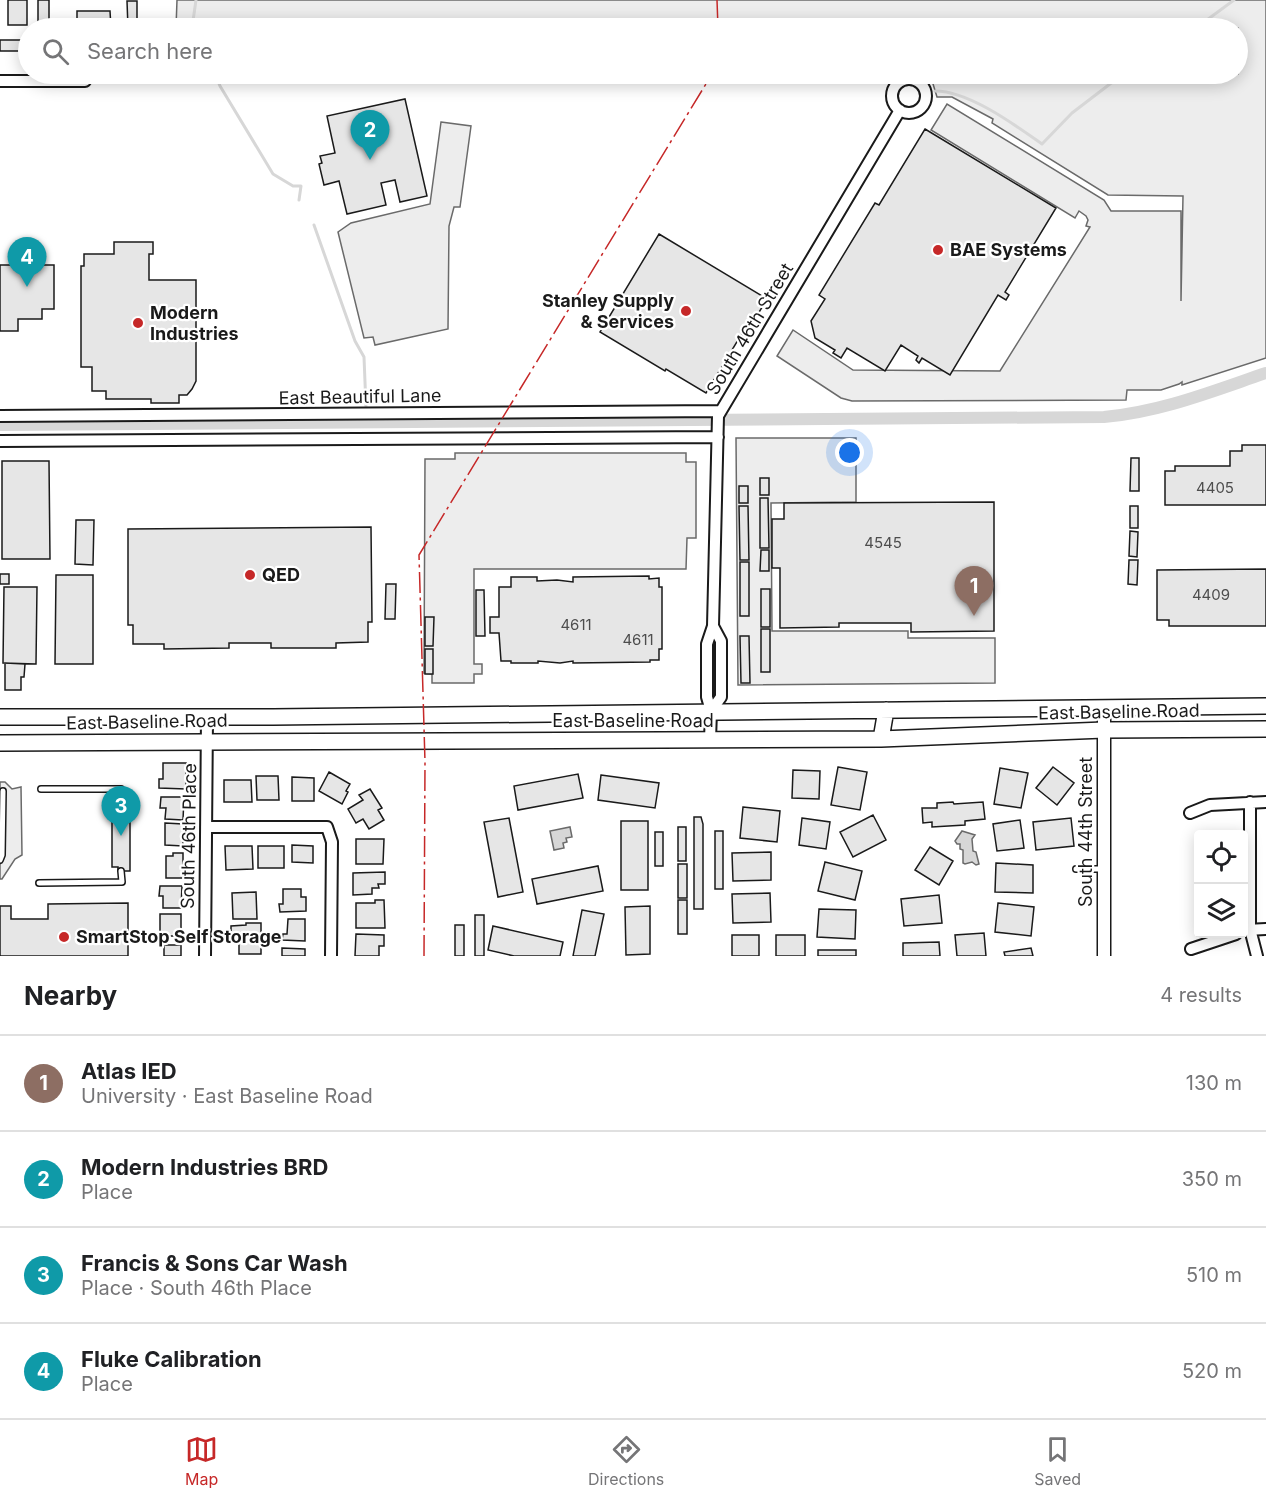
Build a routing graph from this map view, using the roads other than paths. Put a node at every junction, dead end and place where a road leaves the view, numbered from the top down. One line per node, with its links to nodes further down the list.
1 (0, 81): 2 (street)
2 (18, 81)
3 (900, 110): 5 (street, South 46th Street)
4 (0, 416): 5 (street, East Beautiful Lane)
5 (719, 423): 6 (street); 10 (street, South 46th Street)
6 (0, 441)
7 (1266, 706): 8 (main road, East Baseline Road)
8 (1104, 708): 9 (main road, East Baseline Road); 15 (street, South 44th Street)
9 (886, 710): 10 (main road, East Baseline Road); 16 (main road)
10 (711, 711): 11 (main road, East Baseline Road); 17 (street, South 46th Street)
11 (474, 715): 13 (main road, East Baseline Road); 19 (main road)
12 (0, 717): 13 (main road, East Baseline Road)
13 (207, 717): 18 (street, South 46th Place)
14 (1266, 729): 15 (main road, East Baseline Road)
15 (1104, 730): 16 (main road, East Baseline Road); 29 (street, South 44th Street)
16 (881, 739): 17 (main road, East Baseline Road)
17 (710, 740): 19 (main road, East Baseline Road)
18 (207, 741): 19 (main road, East Baseline Road); 20 (main road, East Baseline Road); 27 (street, South 46th Place)
19 (474, 741)
20 (0, 743)
21 (41, 789): 23 (lane)
22 (3, 791): 28 (lane)
23 (121, 795)
24 (1250, 802): 25 (street); 26 (street); 33 (street)
25 (1266, 802)
26 (1190, 813)
27 (206, 827): 39 (street, South 46th Place); 40 (street)
28 (0, 860)
29 (1104, 868): 30 (lane); 41 (street, South 44th Street)
30 (1076, 869)
31 (121, 871): 32 (lane)
32 (39, 883)
33 (1248, 887)
34 (1266, 929): 35 (street)
35 (1248, 930)
36 (1248, 933): 42 (street)
37 (1222, 938): 38 (street)
38 (1191, 949)
39 (205, 956)
40 (332, 956)
41 (1104, 956)
42 (1257, 956)

